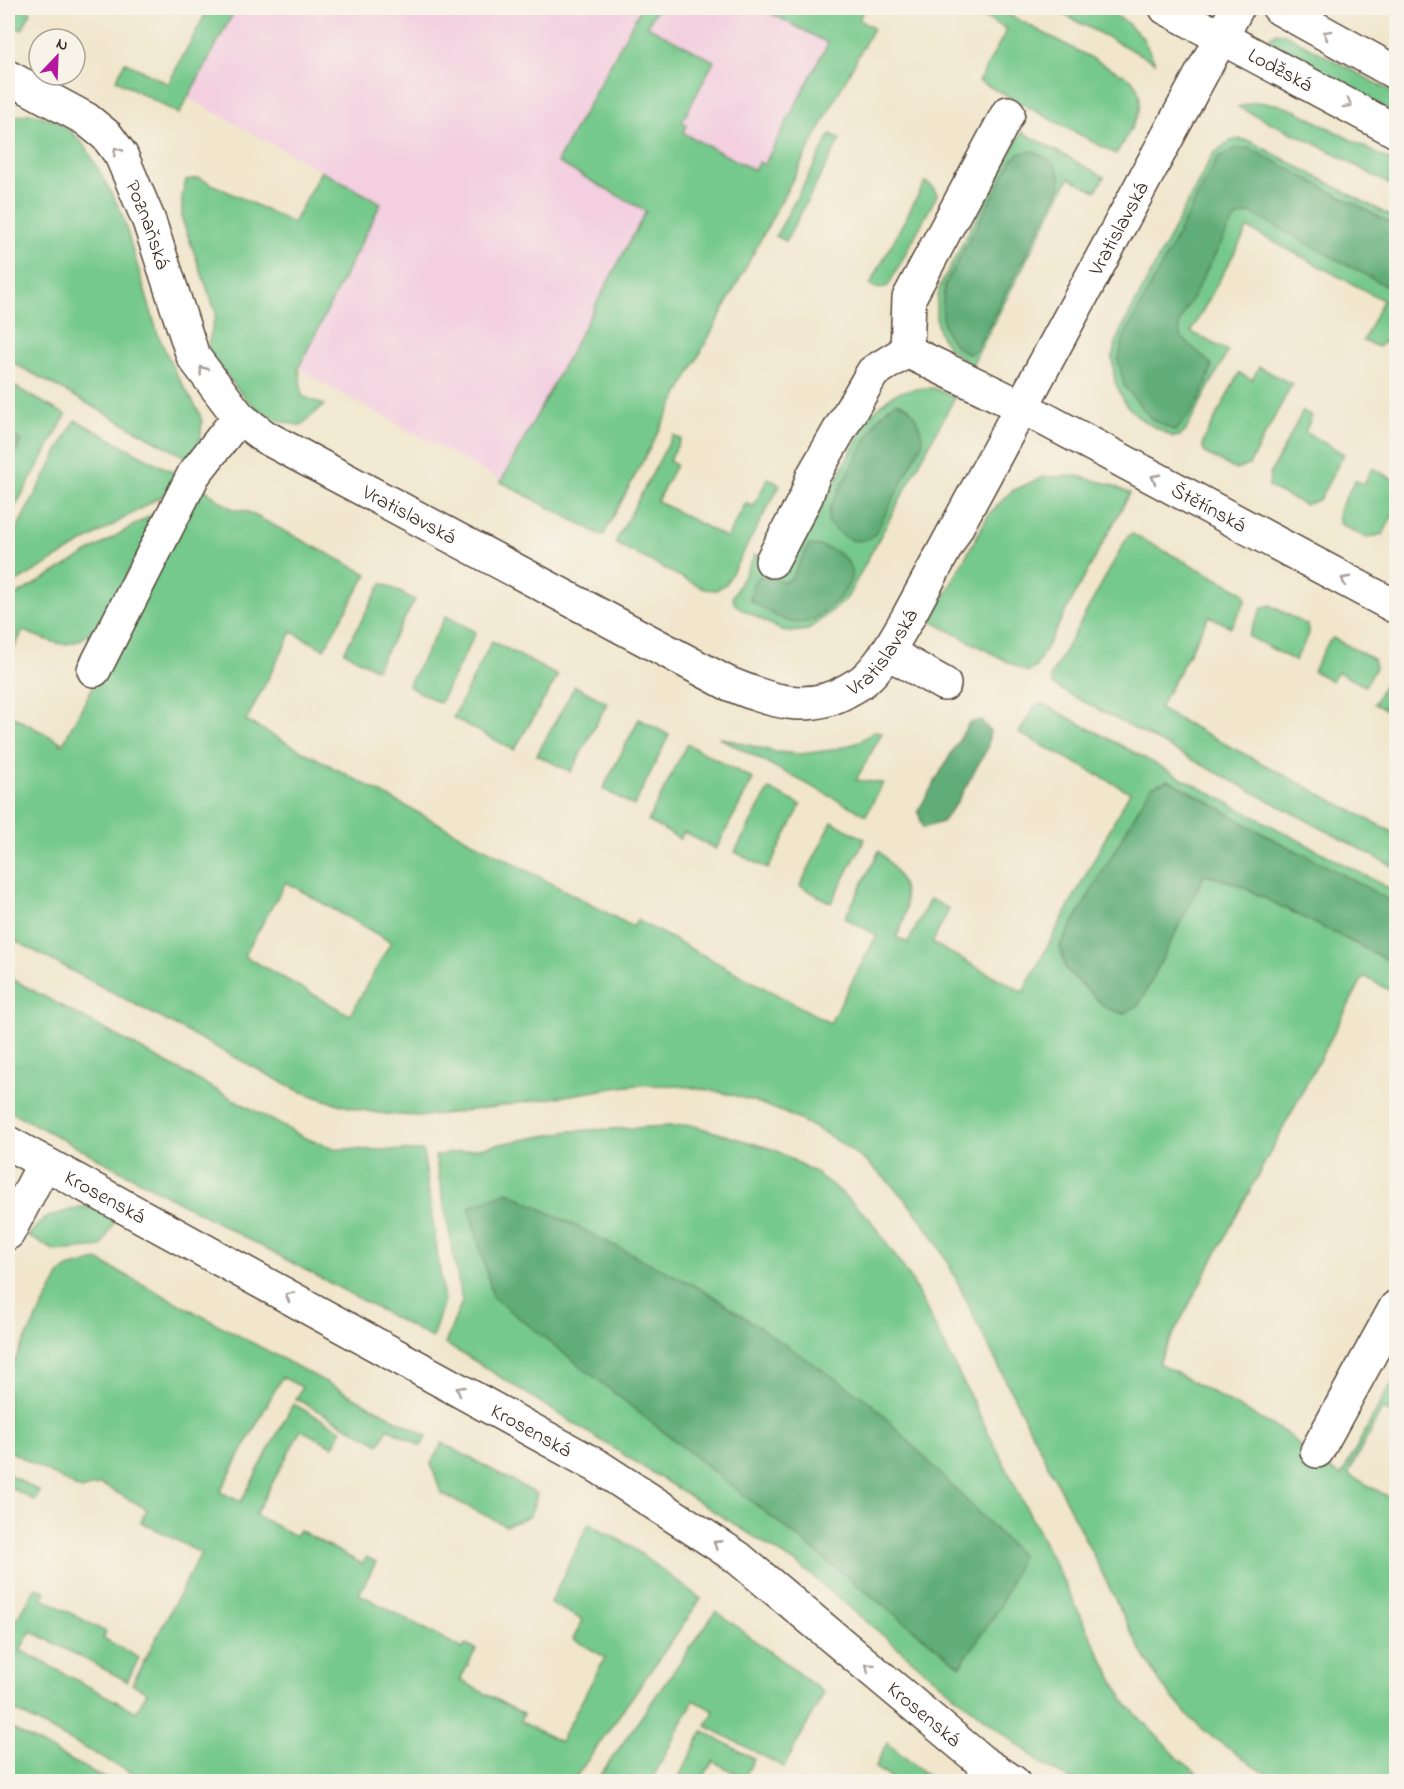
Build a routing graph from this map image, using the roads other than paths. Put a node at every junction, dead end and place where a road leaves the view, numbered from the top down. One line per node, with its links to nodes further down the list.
1 (1166, 8): 4 (street, Lodžská)
2 (1237, 8): 4 (street, Vratislavská)
3 (1279, 8): 5 (street, one-way to 3)
4 (1221, 36): 8 (street, Lodžská, one-way to 8); 10 (street, Vratislavská)
5 (1396, 73)
6 (8, 77): 11 (street, Poznaňská, one-way to 6)
7 (1008, 112): 9 (street)
8 (1396, 131)
9 (907, 351): 10 (street, Štětínská); 12 (street)
10 (1022, 407): 13 (street, Štětínská, one-way to 10); 14 (street, Vratislavská)
11 (239, 417): 14 (street, Vratislavská); 15 (street)
12 (772, 561)
13 (1396, 608)
14 (887, 652): 16 (street)
15 (94, 670)
16 (944, 684)
17 (8, 1143): 18 (street, Krosenská)
18 (44, 1164): 19 (street); 22 (street, Krosenská, one-way to 18)
19 (8, 1233)
20 (1396, 1307): 21 (street)
21 (1317, 1451)
22 (1013, 1782)

